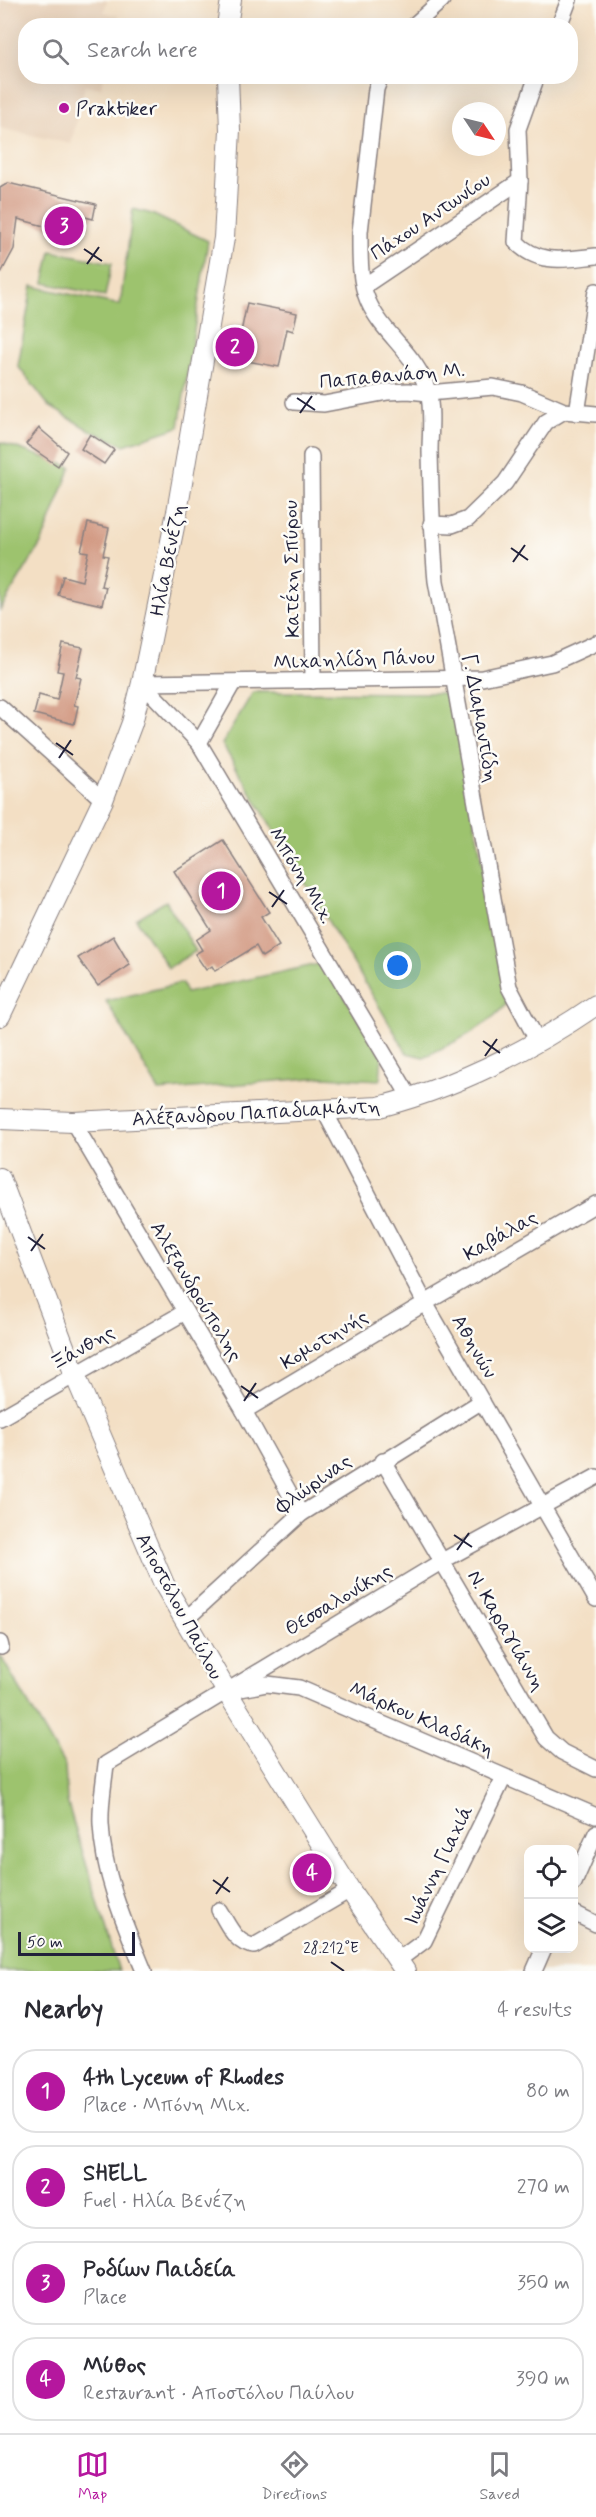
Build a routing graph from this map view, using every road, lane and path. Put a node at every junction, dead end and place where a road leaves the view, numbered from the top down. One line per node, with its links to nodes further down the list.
1 (231, 0): 4 (street)
2 (442, 0): 5 (street)
3 (569, 0): 6 (street)
4 (228, 18)
5 (422, 18)
6 (562, 18)
7 (228, 84): 23 (street, Ηλία Βενέζη)
8 (378, 84): 12 (street)
9 (534, 84): 10 (street)
10 (520, 181): 11 (street); 12 (street, Πάχου Αντωνίου)
11 (596, 256)
12 (364, 286): 14 (street)
13 (596, 291): 16 (street)
14 (429, 393): 15 (street, Παπαθανάση Μ.); 16 (street, Παπαθανάση Μ.); 19 (street, Γ. Διαμαντίδη)
15 (294, 402)
16 (570, 412): 17 (street, Παπαθανάση Μ.); 19 (street)
17 (596, 414)
18 (311, 456): 22 (street, Κατέχη Σπύρου)
19 (431, 524): 21 (street, Γ. Διαμαντίδη)
20 (596, 643): 21 (street, Μιχαηλίδη Πάνου)
21 (452, 677): 22 (street, Μιχαηλίδη Πάνου); 30 (street, Γ. Διαμαντίδη)
22 (313, 681): 24 (street, Μιχαηλίδη Πάνου)
23 (142, 683): 24 (street, Μιχαηλίδη Πάνου); 26 (street, Μπόνη Μιχ.); 27 (street, Ηλία Βενέζη)
24 (233, 683): 26 (street)
25 (0, 707): 27 (street)
26 (199, 743): 31 (street, Μπόνη Μιχ.)
27 (103, 800): 29 (street, Ηλία Βενέζη)
28 (596, 1005): 30 (street, Αλέξανδρου Παπαδιαμάντη)
29 (0, 1016)
30 (537, 1041): 31 (street, Αλέξανδρου Παπαδιαμάντη)
31 (411, 1099): 32 (street, Αλέξανδρου Παπαδιαμάντη)
32 (324, 1110): 34 (street, Αλέξανδρου Παπαδιαμάντη); 37 (street, Αθηνών)
33 (0, 1119): 34 (street, Αλέξανδρου Παπαδιαμάντη)
34 (73, 1122): 38 (street, Αλεξανδρούπολης)
35 (0, 1178): 39 (street, Αποστόλου Παύλου)
36 (596, 1204): 37 (street, Καβάλας)
37 (425, 1303): 40 (street, Αθηνών); 41 (street, Κομοτηνής)
38 (185, 1312): 39 (street, Ξάνθης); 41 (street, Αλεξανδρούπολης)
39 (75, 1376): 42 (street, Ξάνθης); 49 (street, Αποστόλου Παύλου)
40 (482, 1401): 43 (street, Φλώρινας); 45 (street, Αθηνών)
41 (244, 1411): 46 (street, Αλεξανδρούπολης)
42 (0, 1418)
43 (383, 1461): 46 (street, Φλώρινας); 47 (street, Ν. Καραγιάννη)
44 (596, 1477): 45 (street, Θεσσαλονίκης)
45 (544, 1505): 47 (street, Θεσσαλονίκης); 48 (street, Αθηνών)
46 (301, 1514): 49 (street, Φλώρινας)
47 (444, 1560): 50 (street, Θεσσαλονίκης); 51 (street, Ν. Καραγιάννη)
48 (596, 1599)
49 (184, 1621): 50 (street, Αποστόλου Παύλου)
50 (226, 1692): 52 (street, Μάρκου Κλαδάκη); 56 (street, Αποστόλου Παύλου); 62 (street, Θεσσαλονίκης)
51 (596, 1769)
52 (504, 1777): 53 (street, Μάρκου Κλαδάκη); 61 (street, Ιωάννη Γιαχιά)
53 (596, 1816)
54 (596, 1833): 55 (street)
55 (578, 1872)
56 (350, 1890): 57 (street); 61 (street, Αποστόλου Παύλου)
57 (219, 1910)
58 (578, 1915): 59 (street)
59 (596, 1924)
60 (542, 1953): 63 (street)
61 (401, 1966)
62 (144, 1971)
63 (534, 1971)

